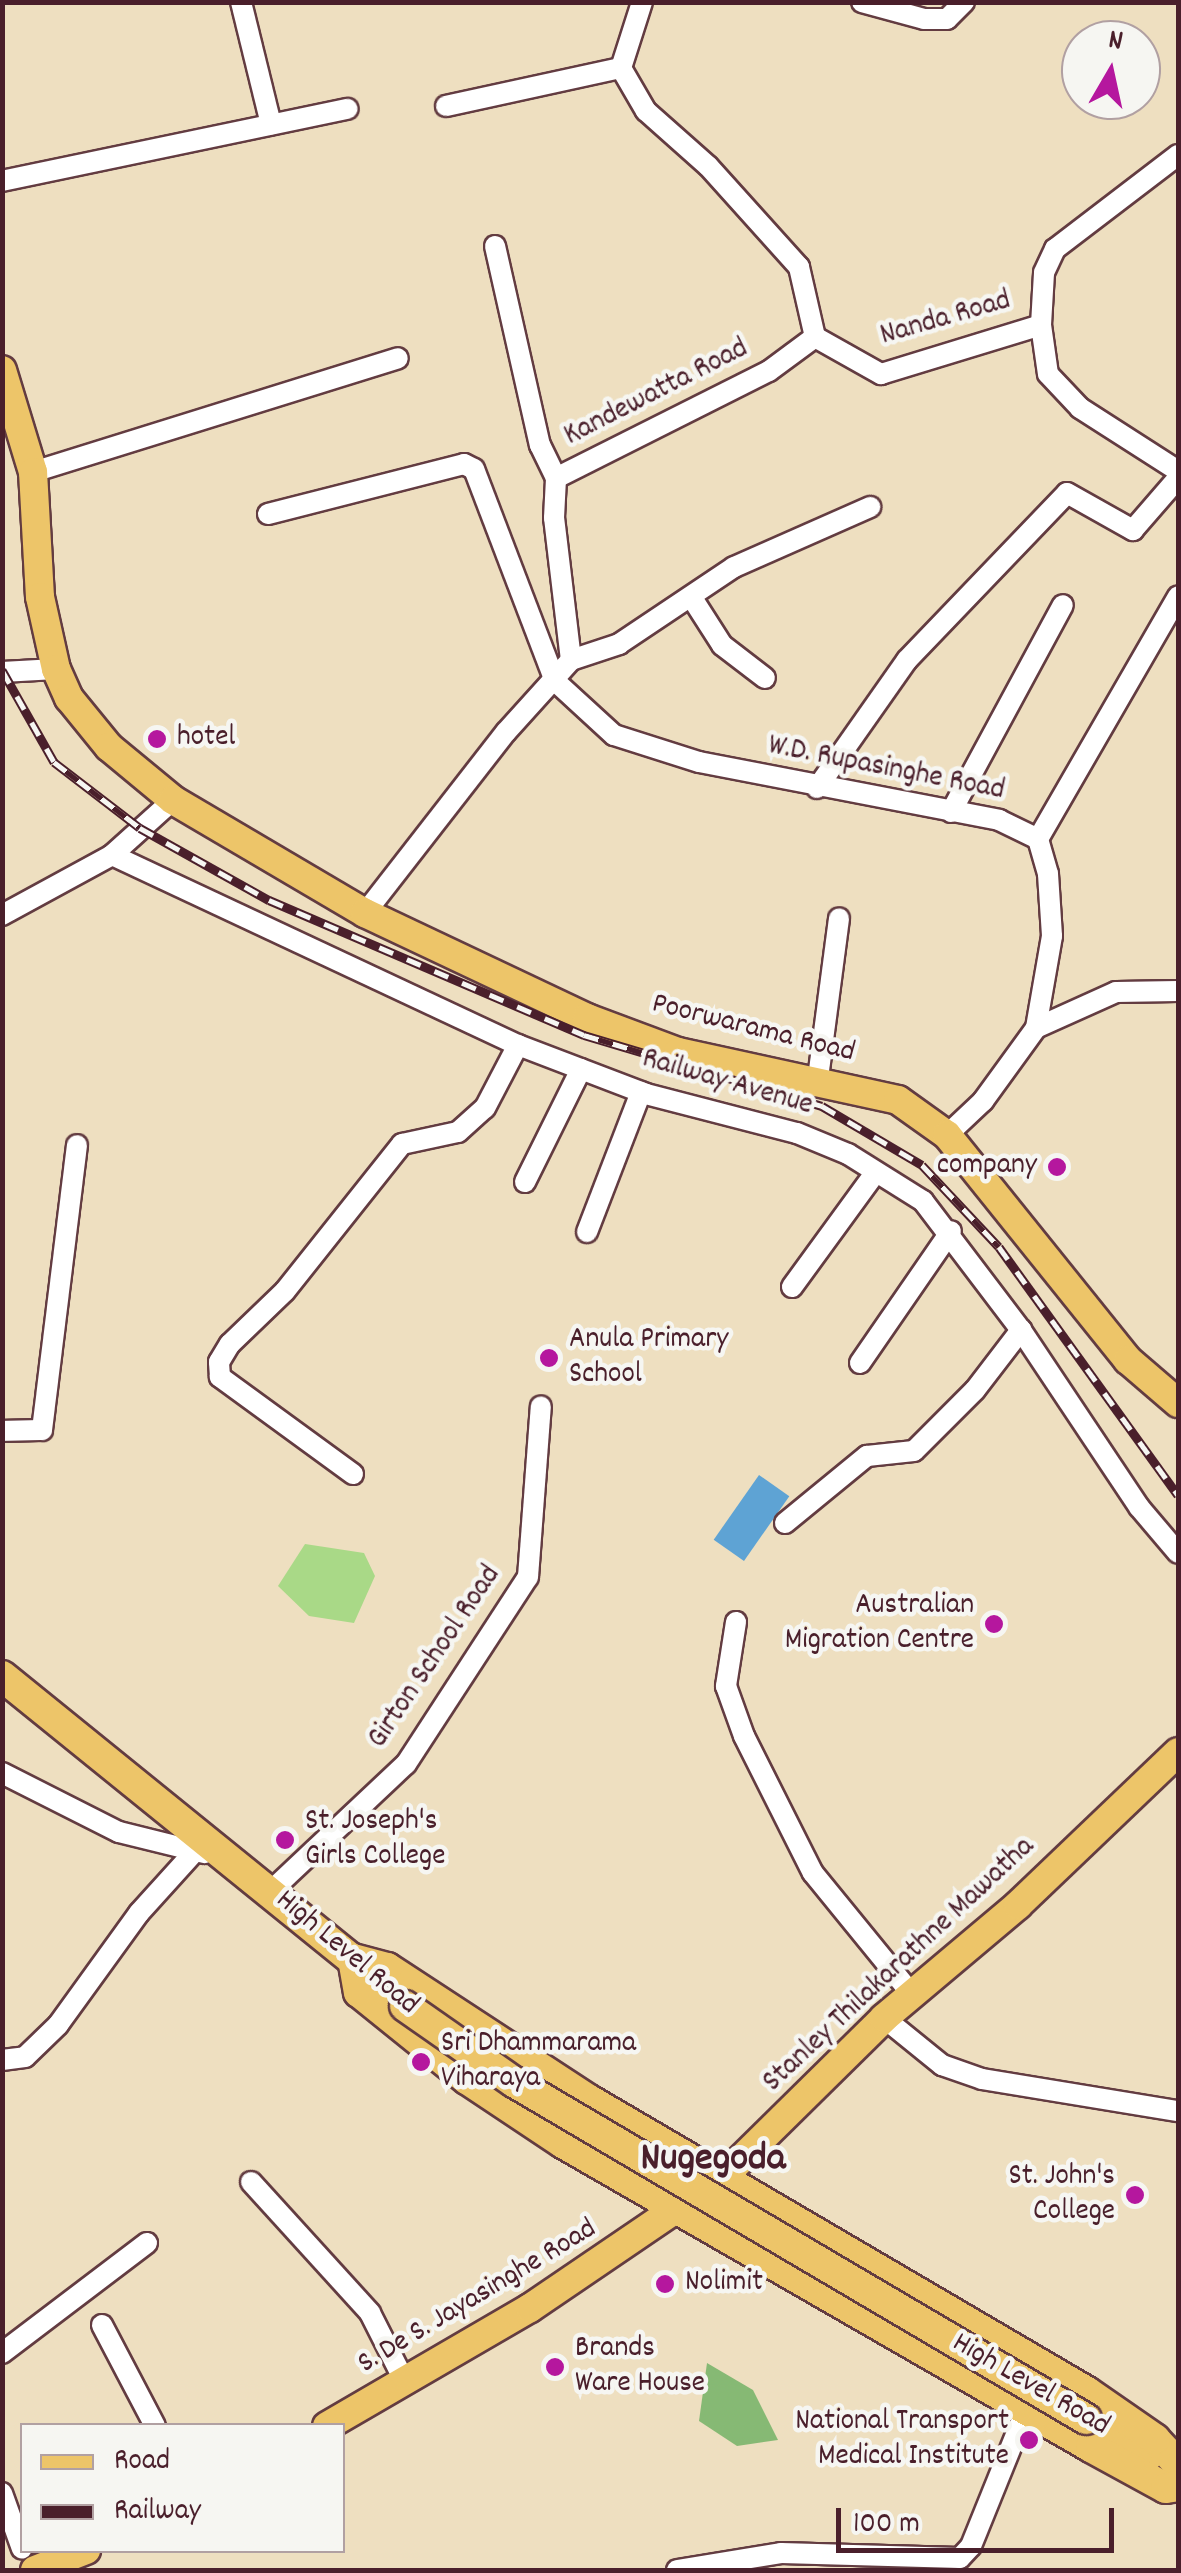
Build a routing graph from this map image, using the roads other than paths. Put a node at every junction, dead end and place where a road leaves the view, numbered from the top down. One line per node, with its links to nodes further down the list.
1 (240, 2): 8 (street)
2 (642, 2): 5 (street)
3 (862, 2): 4 (street)
4 (964, 2)
5 (621, 68): 6 (street); 13 (street)
6 (446, 106)
7 (348, 109): 8 (street)
8 (271, 124): 10 (street)
9 (1178, 155): 12 (street, Nanda Road)
10 (2, 182)
11 (495, 246): 18 (street)
12 (1042, 326): 13 (street, Nanda Road); 16 (street, Nanda Road)
13 (815, 337): 18 (street, Kandewatta Road)
14 (398, 358): 17 (street)
15 (2, 370): 17 (main road, Poorwarama Road)
16 (1178, 471)
17 (34, 472): 26 (main road, Poorwarama Road)
18 (556, 478): 25 (street, Kandewatta Road)
19 (1178, 478): 30 (street)
20 (870, 507): 23 (street)
21 (268, 514): 29 (street)
22 (1178, 597): 33 (street)
23 (692, 598): 25 (street); 28 (street)
24 (1062, 605): 32 (street)
25 (571, 660): 29 (street)
26 (56, 669): 27 (street); 31 (main road, Poorwarama Road)
27 (2, 672)
28 (765, 678)
29 (555, 681): 30 (street, W.D. Rupasinghe Road); 35 (street)
30 (816, 788): 32 (street, W.D. Rupasinghe Road)
31 (173, 800): 34 (street); 35 (main road, Poorwarama Road)
32 (952, 812): 33 (street, W.D. Rupasinghe Road)
33 (1038, 840): 39 (street)
34 (112, 855): 36 (street); 40 (street, Railway Avenue)
35 (365, 913): 42 (main road, Poorwarama Road)
36 (2, 915)
37 (839, 918): 42 (street)
38 (1178, 990): 39 (street)
39 (1036, 1028): 44 (street)
40 (518, 1046): 41 (street, Railway Avenue); 56 (street)
41 (581, 1069): 43 (street, Railway Avenue); 47 (street)
42 (818, 1078): 44 (main road, Poorwarama Road)
43 (641, 1092): 46 (street, Railway Avenue); 49 (street)
44 (946, 1135): 53 (main road, Poorwarama Road)
45 (78, 1145): 55 (street)
46 (876, 1172): 48 (street, Railway Avenue); 50 (street)
47 (524, 1182)
48 (951, 1231): 51 (street, Railway Avenue); 52 (street)
49 (588, 1232)
50 (792, 1287)
51 (1021, 1330): 57 (street); 58 (street, Railway Avenue)
52 (860, 1363)
53 (1178, 1403)
54 (541, 1406): 65 (street, Girton School Road)
55 (2, 1431)
56 (353, 1474)
57 (785, 1522)
58 (1178, 1552)
59 (736, 1622): 67 (street)
60 (2, 1676): 64 (highway, High Level Road)
61 (1178, 1752): 67 (main road, Stanley Thilakarathne Mawatha)
62 (2, 1773): 63 (street)
63 (195, 1851): 64 (street); 69 (street)
64 (230, 1860): 65 (highway, High Level Road)
65 (271, 1891): 66 (highway, High Level Road)
66 (353, 1959): 70 (highway); 72 (highway); 86 (highway, High Level Road, bridge)
67 (911, 1992): 68 (main road, Stanley Thilakarathne Mawatha)
68 (884, 2018): 71 (street); 73 (main road, Stanley Thilakarathne Mawatha)
69 (2, 2060)
70 (589, 2100): 72 (highway); 73 (highway)
71 (1178, 2111)
72 (563, 2142): 75 (highway)
73 (722, 2178): 75 (main road, Stanley Thilakarathne Mawatha); 76 (highway)
74 (251, 2182): 81 (street)
75 (669, 2217): 78 (highway); 81 (main road, S. De S. Jayasinghe Road)
76 (798, 2220): 78 (highway); 85 (highway)
77 (146, 2243): 80 (street)
78 (774, 2265): 82 (highway)
79 (102, 2325): 83 (street)
80 (2, 2352)
81 (405, 2382): 84 (main road, S. De S. Jayasinghe Road)
82 (1026, 2410): 87 (highway); 92 (street)
83 (152, 2423)
84 (332, 2423)
85 (1178, 2464)
86 (1178, 2474)
87 (1178, 2486)
88 (2, 2493): 89 (street)
89 (20, 2542)
90 (78, 2553): 91 (main road)
91 (32, 2570)
92 (677, 2570)

